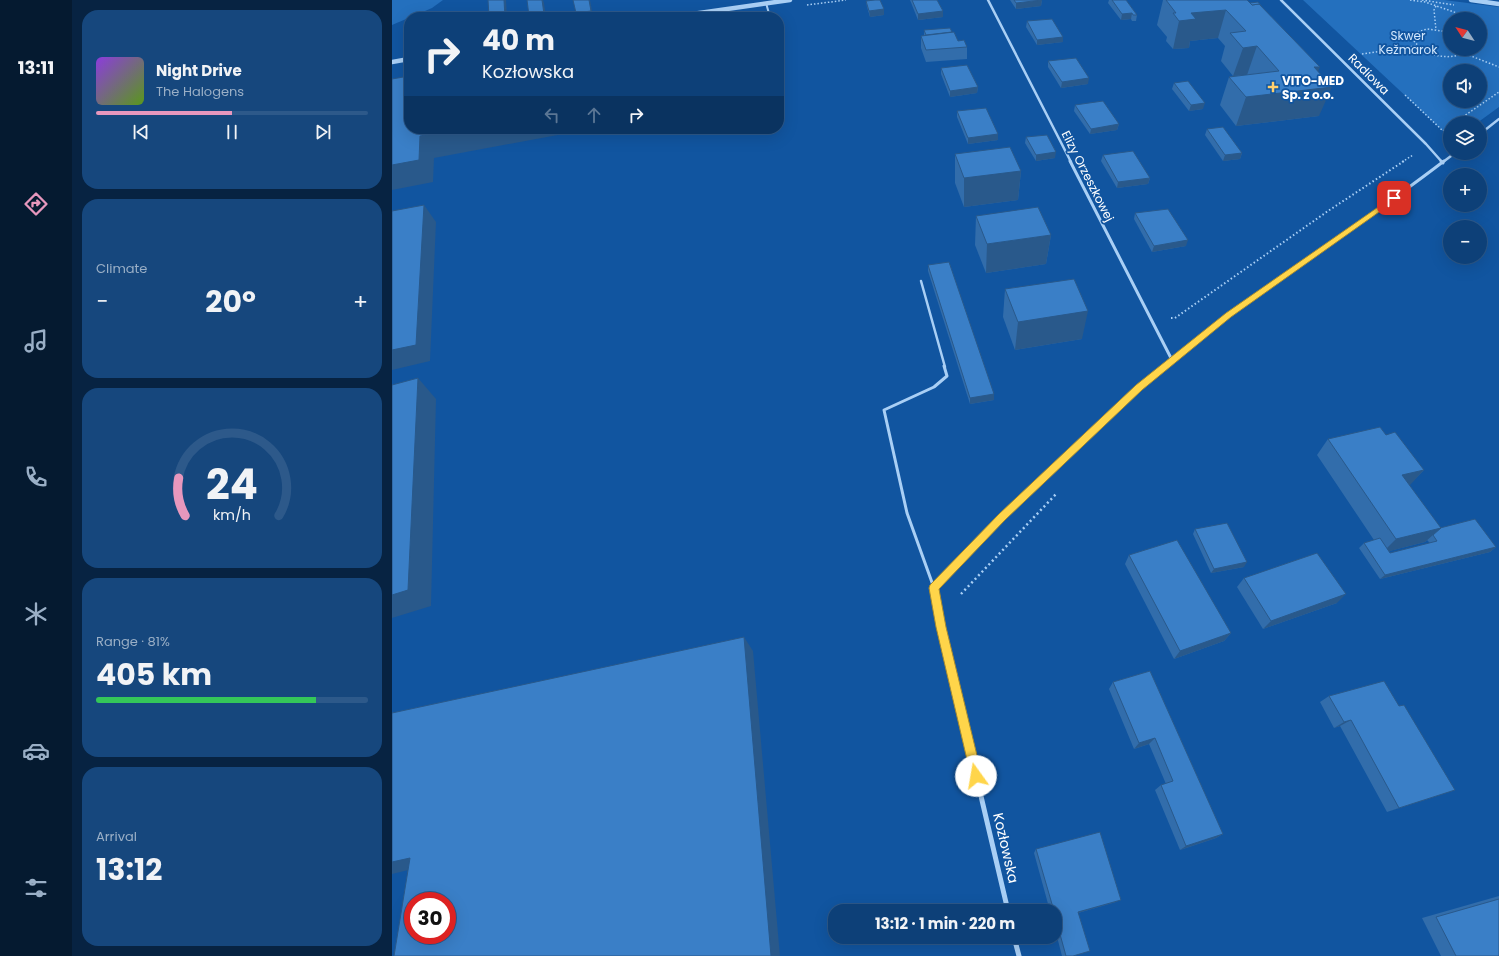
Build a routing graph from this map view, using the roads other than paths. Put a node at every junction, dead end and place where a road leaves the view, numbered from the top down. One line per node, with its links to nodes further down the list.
1 (790, 0): 5 (street)
2 (988, 0): 16 (street, Elizy Orzeszkowej)
3 (1281, 0): 14 (street, Radiowa)
4 (1471, 0): 6 (street)
5 (766, 3): 7 (street); 8 (lane)
6 (1499, 4)
7 (705, 12)
8 (769, 12)
9 (404, 60): 10 (street)
10 (392, 62)
11 (1499, 119): 12 (street)
12 (1487, 128)
13 (1447, 160): 14 (street)
14 (1443, 163): 16 (street)
15 (921, 281): 17 (lane)
16 (1172, 360): 17 (street)
17 (934, 588): 18 (street, Kozłowska)
18 (1006, 904)
19 (1016, 944): 20 (street)
20 (1019, 956)

